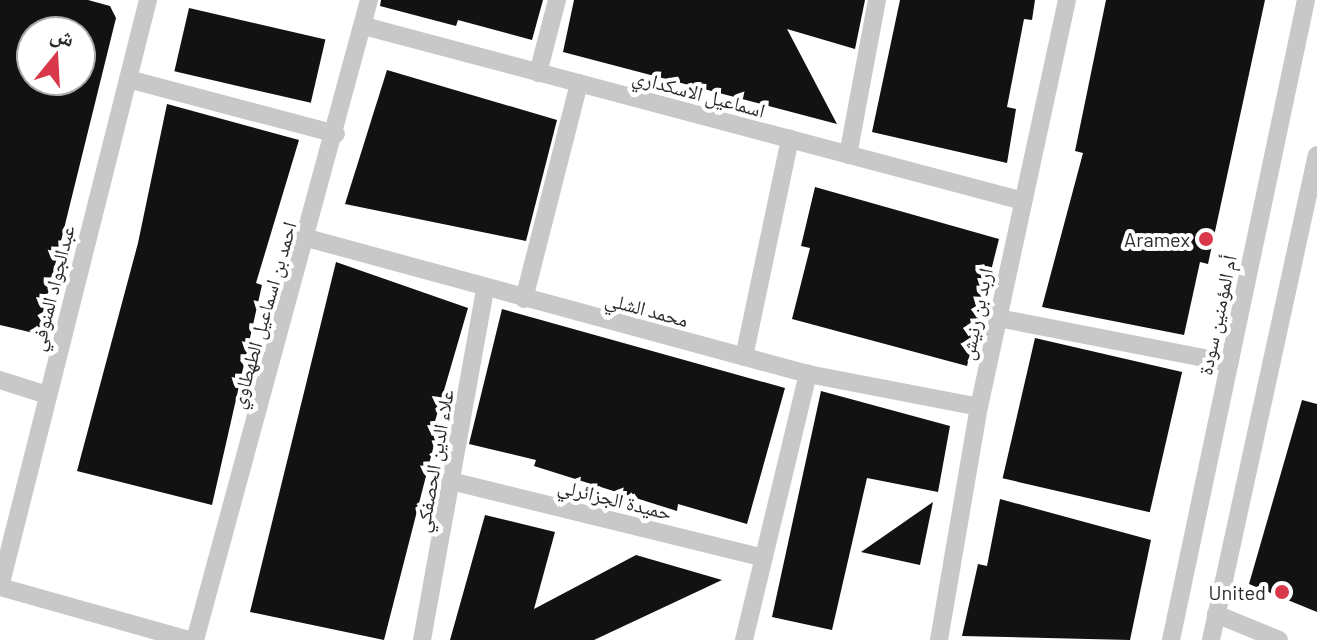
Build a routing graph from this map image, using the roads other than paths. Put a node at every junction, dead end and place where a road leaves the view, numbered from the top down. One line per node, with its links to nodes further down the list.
1 (148, 0): 9 (street, عبدالجواد المنوفي)
2 (369, 0): 7 (street, احمد بن اسماعيل الطهطاوي)
3 (557, 0): 8 (street)
4 (877, 0): 13 (street)
5 (1067, 0): 16 (street, اربد بن رنيش)
6 (1306, 0): 22 (street, أم المؤمنين سودة)
7 (364, 26): 8 (street, اسماعيل الاسكداري); 11 (street, احمد بن اسماعيل الطهطاوي)
8 (538, 73): 10 (street, اسماعيل الاسكداري)
9 (128, 79): 11 (street); 25 (street, عبدالجواد المنوفي)
10 (579, 83): 12 (street, اسماعيل الاسكداري); 19 (street)
11 (336, 134): 17 (street, احمد بن اسماعيل الطهطاوي)
12 (790, 139): 13 (street, اسماعيل الاسكداري); 21 (street)
13 (848, 155): 16 (street, اسماعيل الاسكداري)
14 (1317, 155): 15 (street)
15 (1315, 175): 30 (street)
16 (1023, 201): 20 (street, اربد بن رنيش)
17 (307, 238): 18 (street, محمد الشلي); 31 (street, احمد بن اسماعيل الطهطاوي)
18 (485, 289): 19 (street, محمد الشلي); 27 (street, علاء الدين الحصفكي)
19 (524, 299): 21 (street, محمد الشلي)
20 (998, 318): 22 (street); 26 (street, اربد بن رنيش)
21 (744, 357): 23 (street, محمد الشلي)
22 (1230, 363): 35 (street, أم المؤمنين سودة)
23 (808, 374): 26 (street, محمد الشلي); 28 (street)
24 (0, 380): 25 (street)
25 (47, 395): 29 (street, عبدالجواد المنوفي)
26 (979, 407): 34 (street, اربد بن رنيش)
27 (455, 482): 28 (street, حميدة الجزائرلي); 32 (street, علاء الدين الحصفكي)
28 (764, 558): 33 (street)
29 (0, 587): 31 (street)
30 (1216, 614): 36 (street); 37 (street)
31 (192, 640)
32 (422, 640)
33 (744, 640)
34 (939, 640)
35 (1171, 640)
36 (1211, 640)
37 (1279, 640)

